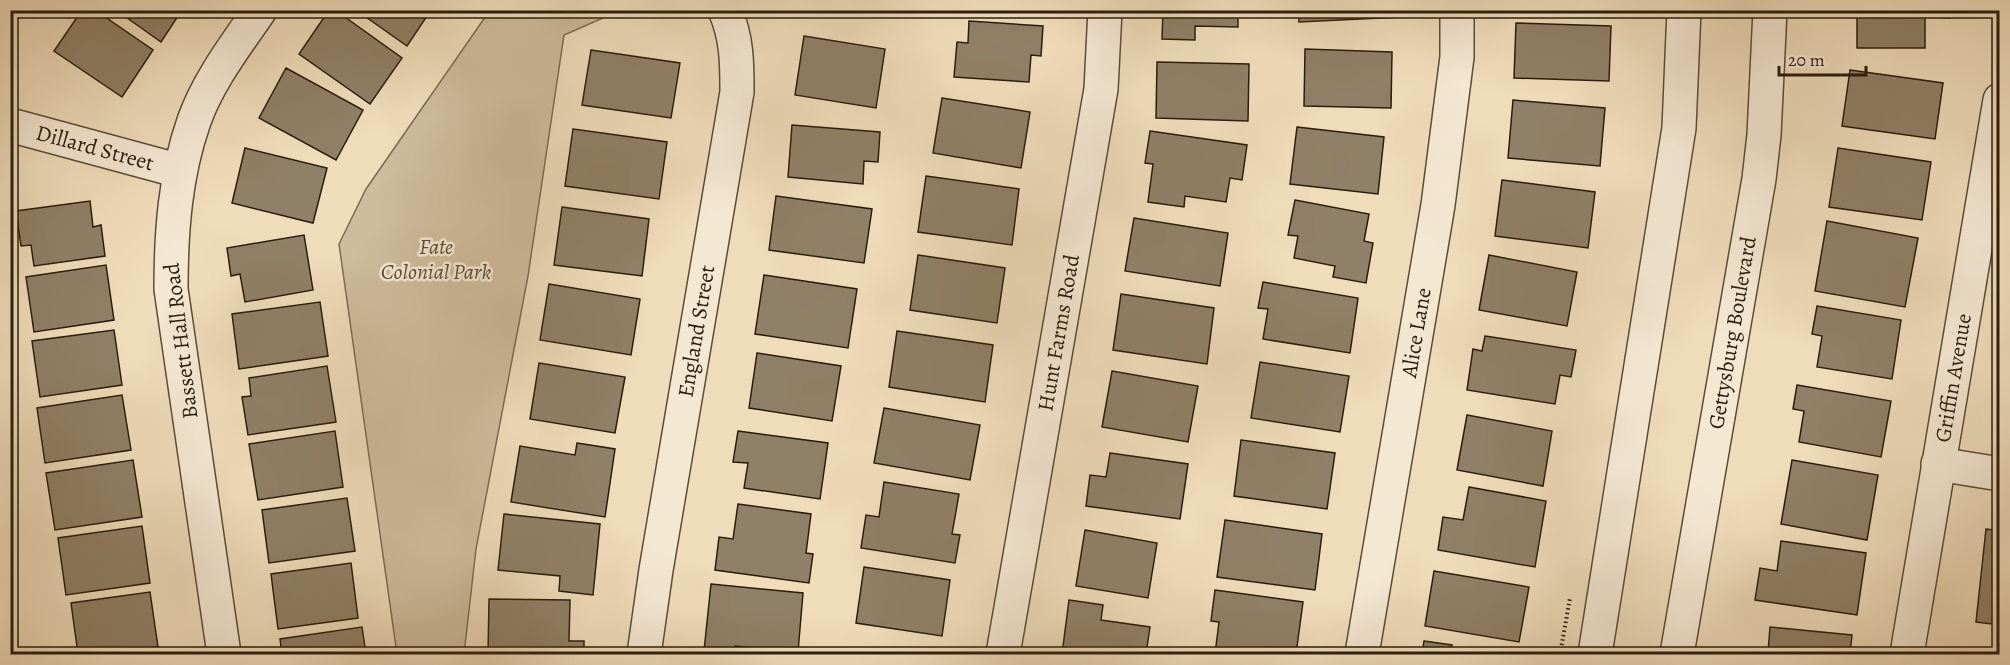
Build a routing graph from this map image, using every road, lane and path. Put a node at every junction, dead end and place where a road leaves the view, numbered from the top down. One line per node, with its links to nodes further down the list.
1 (260, 10): 9 (street, Bassett Hall Road)
2 (725, 10): 13 (street, England Street)
3 (1105, 10): 14 (street, Hunt Farms Road)
4 (1457, 10): 15 (street, Alice Lane)
5 (1684, 10): 16 (street)
6 (1770, 10): 17 (street, Gettysburg Boulevard)
7 (2000, 100): 10 (street, Griffin Avenue)
8 (10, 125): 9 (street, Dillard Street)
9 (180, 171): 12 (street, Bassett Hall Road)
10 (1938, 464): 11 (street); 18 (street, Griffin Avenue)
11 (2000, 474)
12 (224, 654)
13 (644, 654)
14 (1003, 654)
15 (1362, 654)
16 (1595, 654)
17 (1677, 654)
18 (1907, 654)

